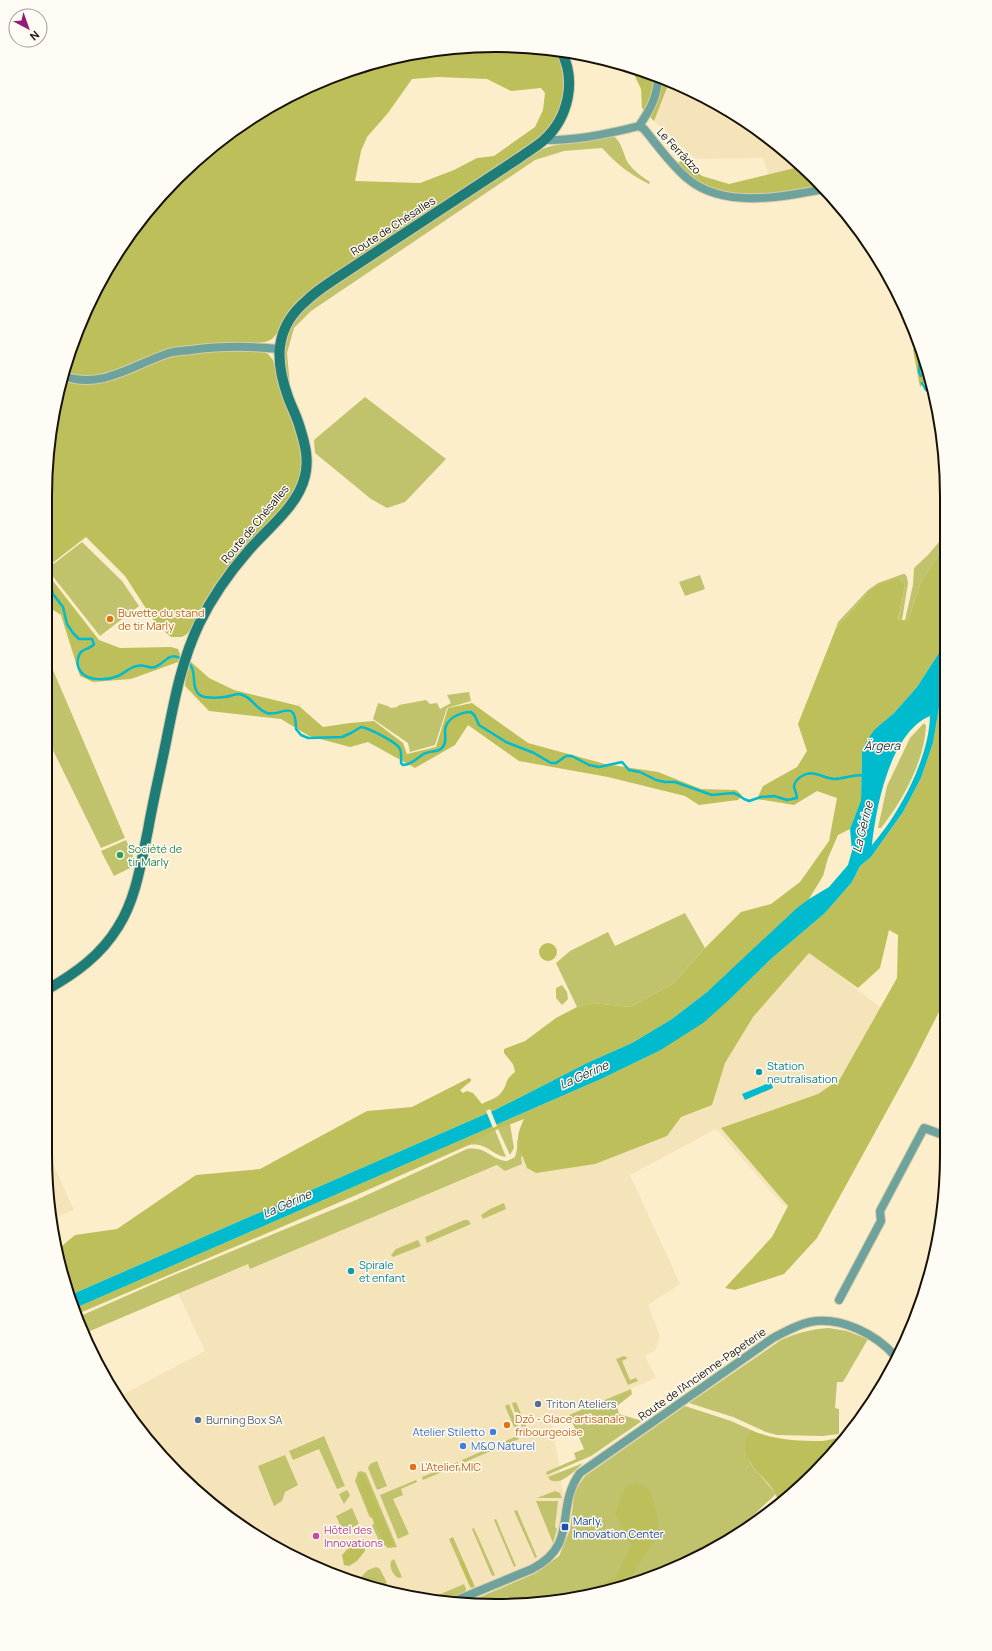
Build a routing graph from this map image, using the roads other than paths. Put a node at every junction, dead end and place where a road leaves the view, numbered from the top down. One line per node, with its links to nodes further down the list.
1 (563, 58): 4 (street, Route de Chésalles)
2 (657, 83): 3 (street)
3 (639, 126): 4 (street); 5 (street, Le Ferrâdzo)
4 (544, 140): 6 (street, Route de Chésalles)
5 (818, 190)
6 (280, 349): 7 (street); 8 (street, Route de Chésalles)
7 (68, 377)
8 (52, 986)
9 (940, 1134): 10 (street)
10 (839, 1300)
11 (893, 1354): 12 (street, Route de l'Ancienne-Papeterie)
12 (463, 1598)

